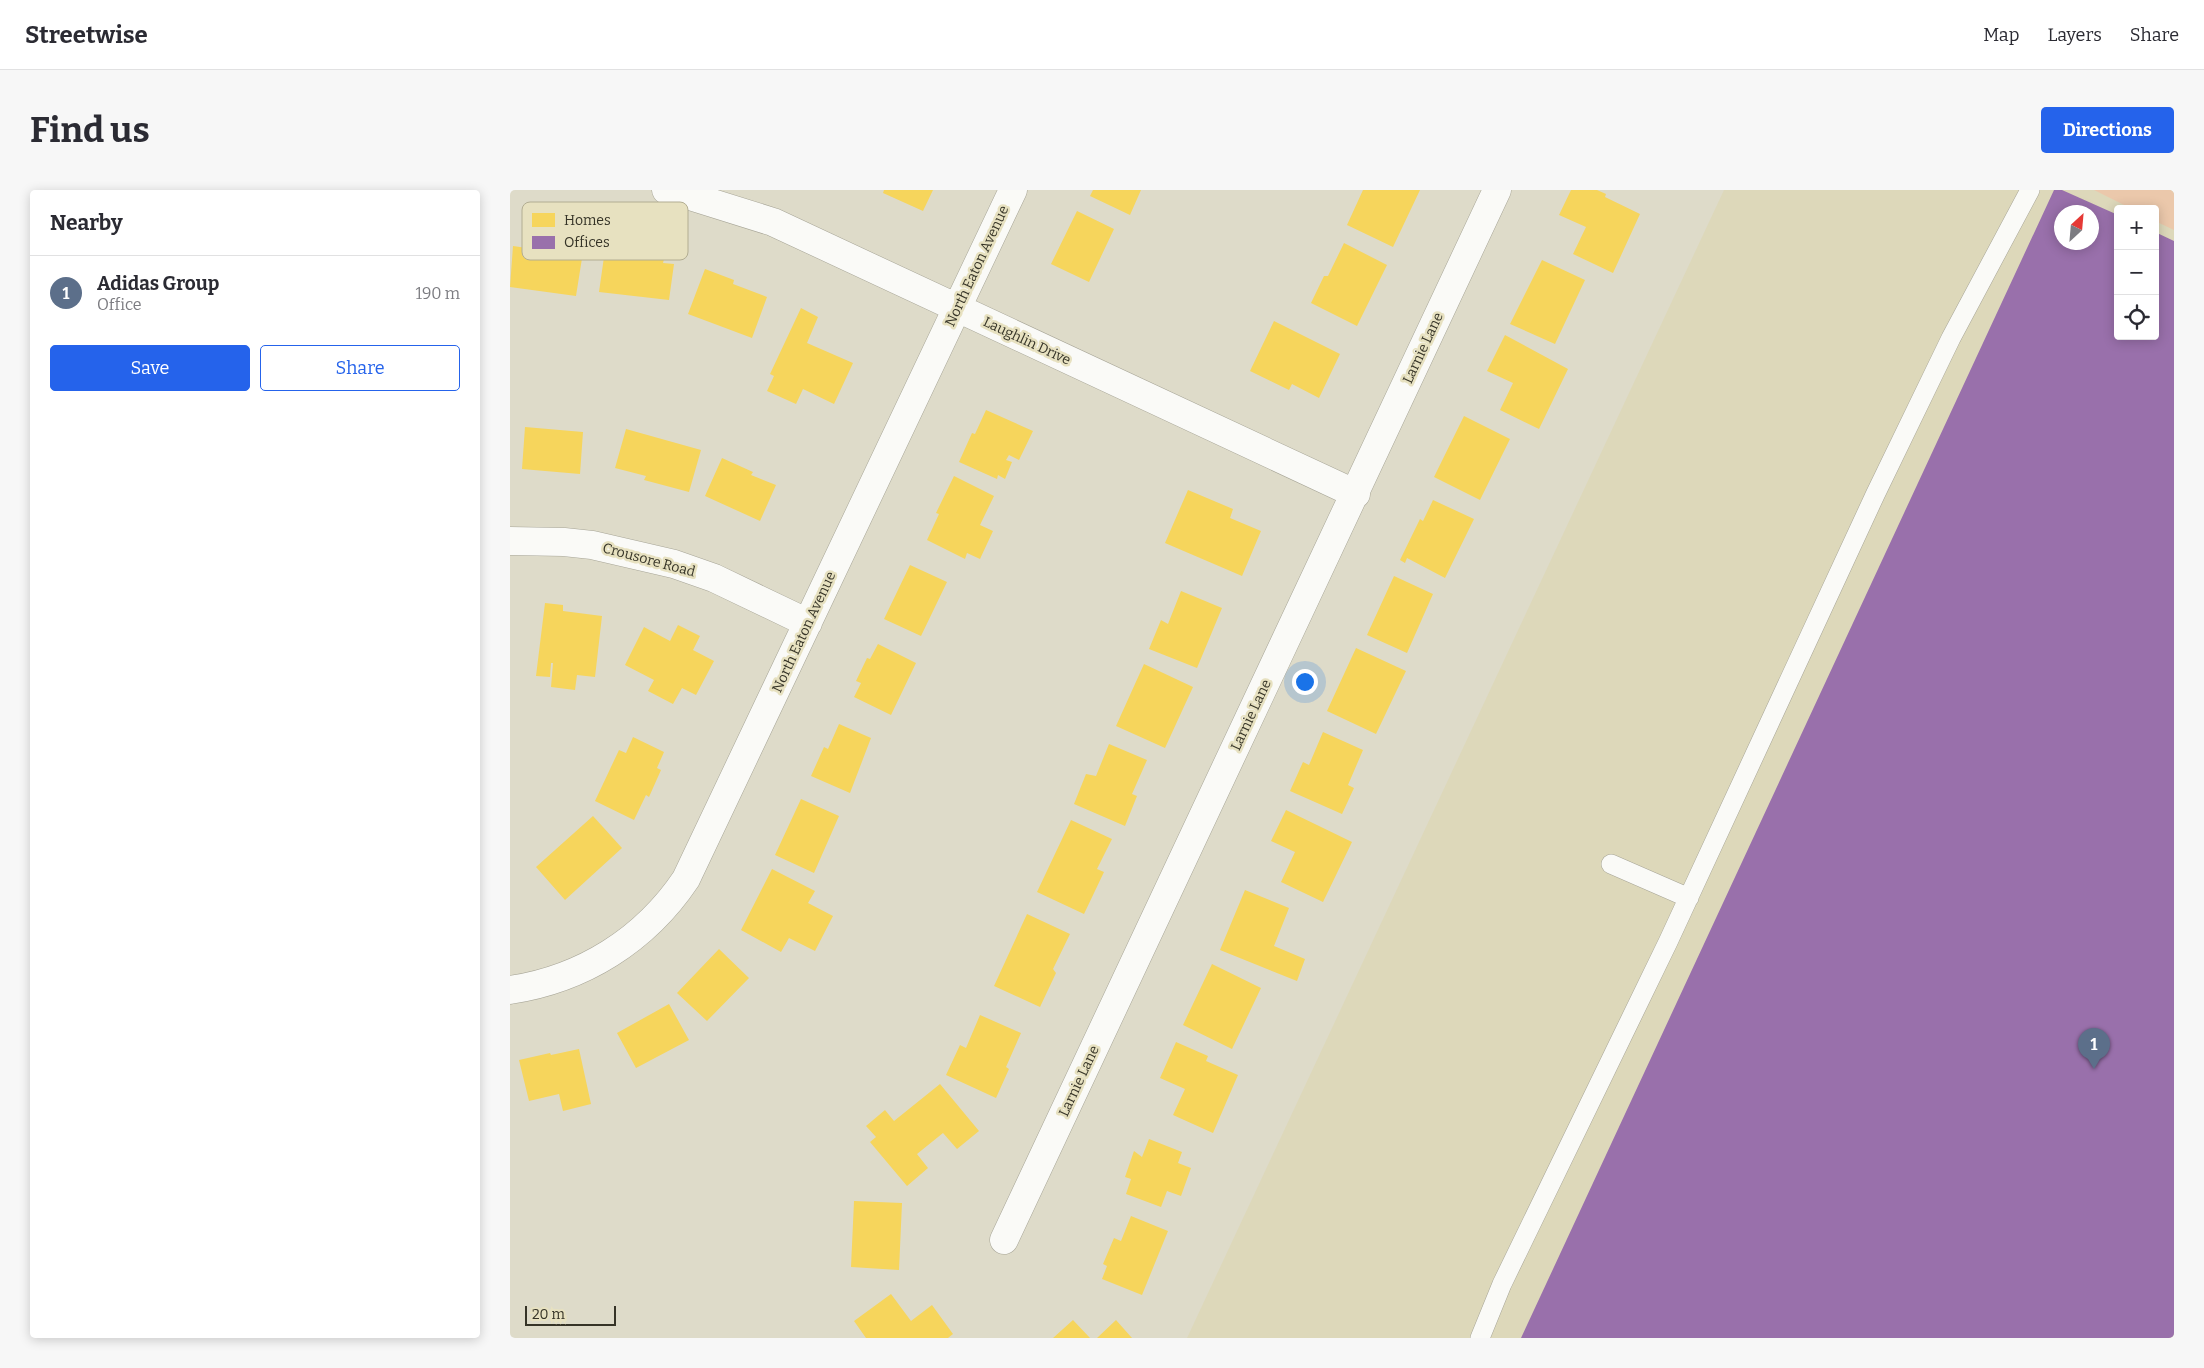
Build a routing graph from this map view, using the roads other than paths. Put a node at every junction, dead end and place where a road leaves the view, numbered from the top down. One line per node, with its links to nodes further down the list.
1 (666, 190): 5 (street, Laughlin Drive)
2 (1013, 190): 5 (street, North Eaton Avenue)
3 (1497, 190): 6 (street, Larnie Lane)
4 (2030, 190): 10 (lane)
5 (956, 309): 6 (street, Laughlin Drive); 8 (street, North Eaton Avenue)
6 (1356, 494): 12 (street, Larnie Lane)
7 (510, 541): 8 (street, Crousore Road)
8 (808, 623): 11 (street, North Eaton Avenue)
9 (1611, 864): 10 (lane)
10 (1689, 898): 13 (lane)
11 (510, 990)
12 (1004, 1240)
13 (1480, 1338)

